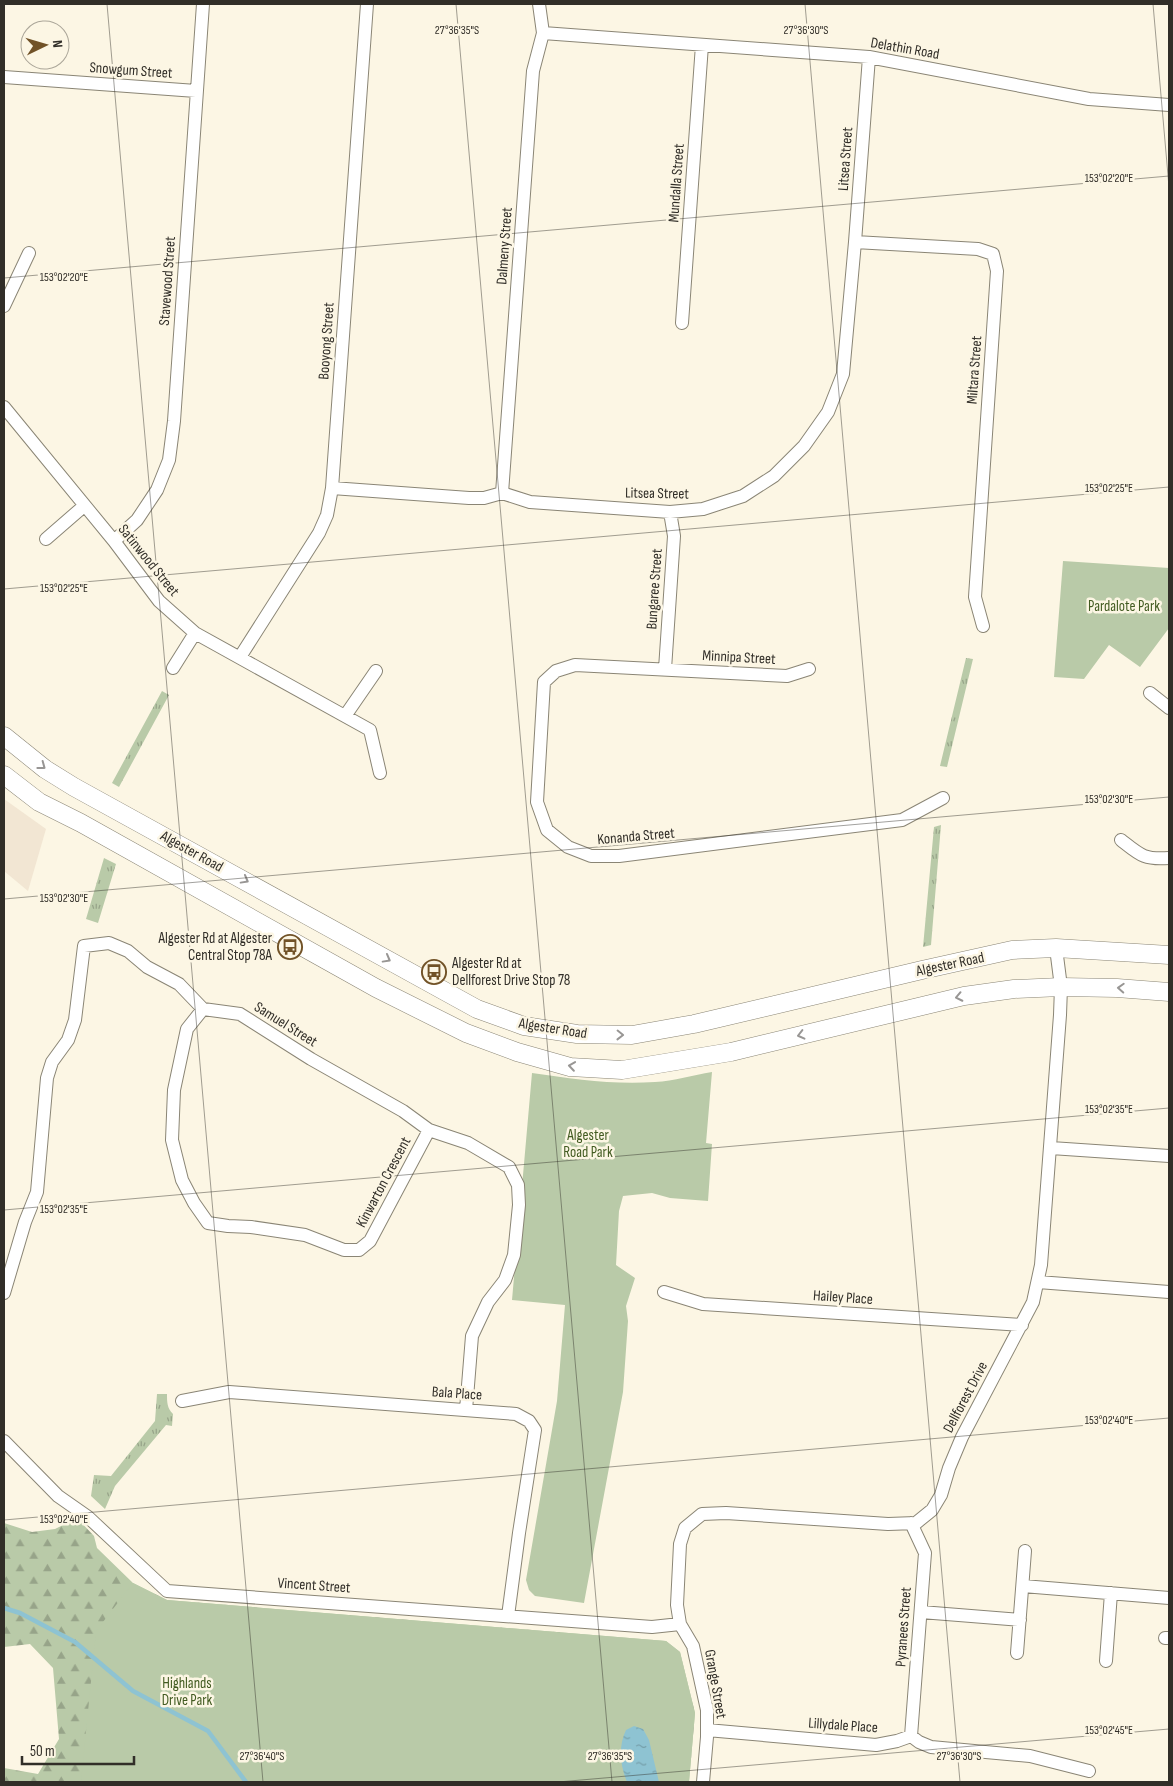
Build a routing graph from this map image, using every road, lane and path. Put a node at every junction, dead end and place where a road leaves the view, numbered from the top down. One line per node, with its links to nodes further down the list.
1 (203, 4): 8 (street, Stavewood Street)
2 (367, 4): 15 (street, Booyong Street)
3 (540, 4): 4 (street, Dalmeny Street)
4 (544, 34): 5 (street, Delathin Road); 16 (street, Dalmeny Street)
5 (702, 45): 6 (street, Delathin Road); 13 (street, Mundalla Street)
6 (869, 57): 9 (street, Delathin Road); 10 (street, Litsea Street)
7 (4, 77): 8 (street, Snowgum Street)
8 (196, 91): 20 (street, Stavewood Street)
9 (1169, 105)
10 (855, 242): 18 (street, Litsea Street); 21 (street, Miltara Street)
11 (29, 253): 12 (street)
12 (4, 306)
13 (682, 323)
14 (4, 407): 17 (street, Satinwood Street)
15 (332, 488): 16 (street, Litsea Street); 23 (street, Booyong Street)
16 (502, 493): 18 (street, Litsea Street)
17 (84, 506): 19 (street); 20 (street, Satinwood Street)
18 (670, 512): 25 (street, Bungaree Street)
19 (46, 539)
20 (114, 542): 22 (street, Satinwood Street)
21 (983, 626)
22 (195, 633): 23 (street, Satinwood Street); 24 (street)
23 (240, 657): 30 (street, Satinwood Street)
24 (173, 668)
25 (665, 669): 26 (street, Minnipa Street); 34 (street, Konanda Street)
26 (809, 669)
27 (376, 671): 30 (street)
28 (1150, 693): 29 (street)
29 (1169, 708)
30 (345, 716): 32 (street, Satinwood Street)
31 (4, 736): 37 (main road, Algester Road, one-way to 37)
32 (380, 773)
33 (4, 775): 39 (main road, Algester Road, one-way to 33)
34 (943, 798)
35 (1121, 840): 36 (street)
36 (1169, 858)
37 (1056, 948): 38 (main road, Algester Road); 39 (street, Dellforest Drive)
38 (1169, 955)
39 (1061, 987): 40 (main road, Algester Road, one-way to 39); 43 (street, Dellforest Drive)
40 (1169, 992)
41 (203, 1008): 42 (street, Samuel Street); 42 (street, Kinwarton Crescent); 48 (street)
42 (428, 1130): 51 (street, Samuel Street)
43 (1051, 1148): 44 (street); 45 (street, Dellforest Drive)
44 (1169, 1156)
45 (1038, 1282): 47 (street); 49 (street, Dellforest Drive)
46 (664, 1292): 49 (street, Hailey Place)
47 (1169, 1292)
48 (4, 1293)
49 (1022, 1325): 53 (street, Dellforest Drive)
50 (182, 1400): 51 (street, Bala Place)
51 (466, 1410): 59 (street, Bala Place)
52 (4, 1441): 59 (street, Vincent Street)
53 (911, 1523): 58 (street, Pyranees Street); 61 (street, Dellforest Drive)
54 (1025, 1551): 55 (street)
55 (1023, 1586): 56 (street); 60 (street)
56 (1111, 1593): 57 (street); 63 (street)
57 (1169, 1598)
58 (920, 1612): 60 (street); 65 (street, Pyranees Street)
59 (508, 1616): 61 (street, Vincent Street)
60 (1020, 1620): 62 (street)
61 (680, 1624): 64 (street, Grange Street)
62 (1018, 1653)
63 (1106, 1661)
64 (707, 1730): 65 (street, Lillydale Place); 67 (street, Grange Street)
65 (911, 1736): 66 (street)
66 (1089, 1772)
67 (704, 1782)

